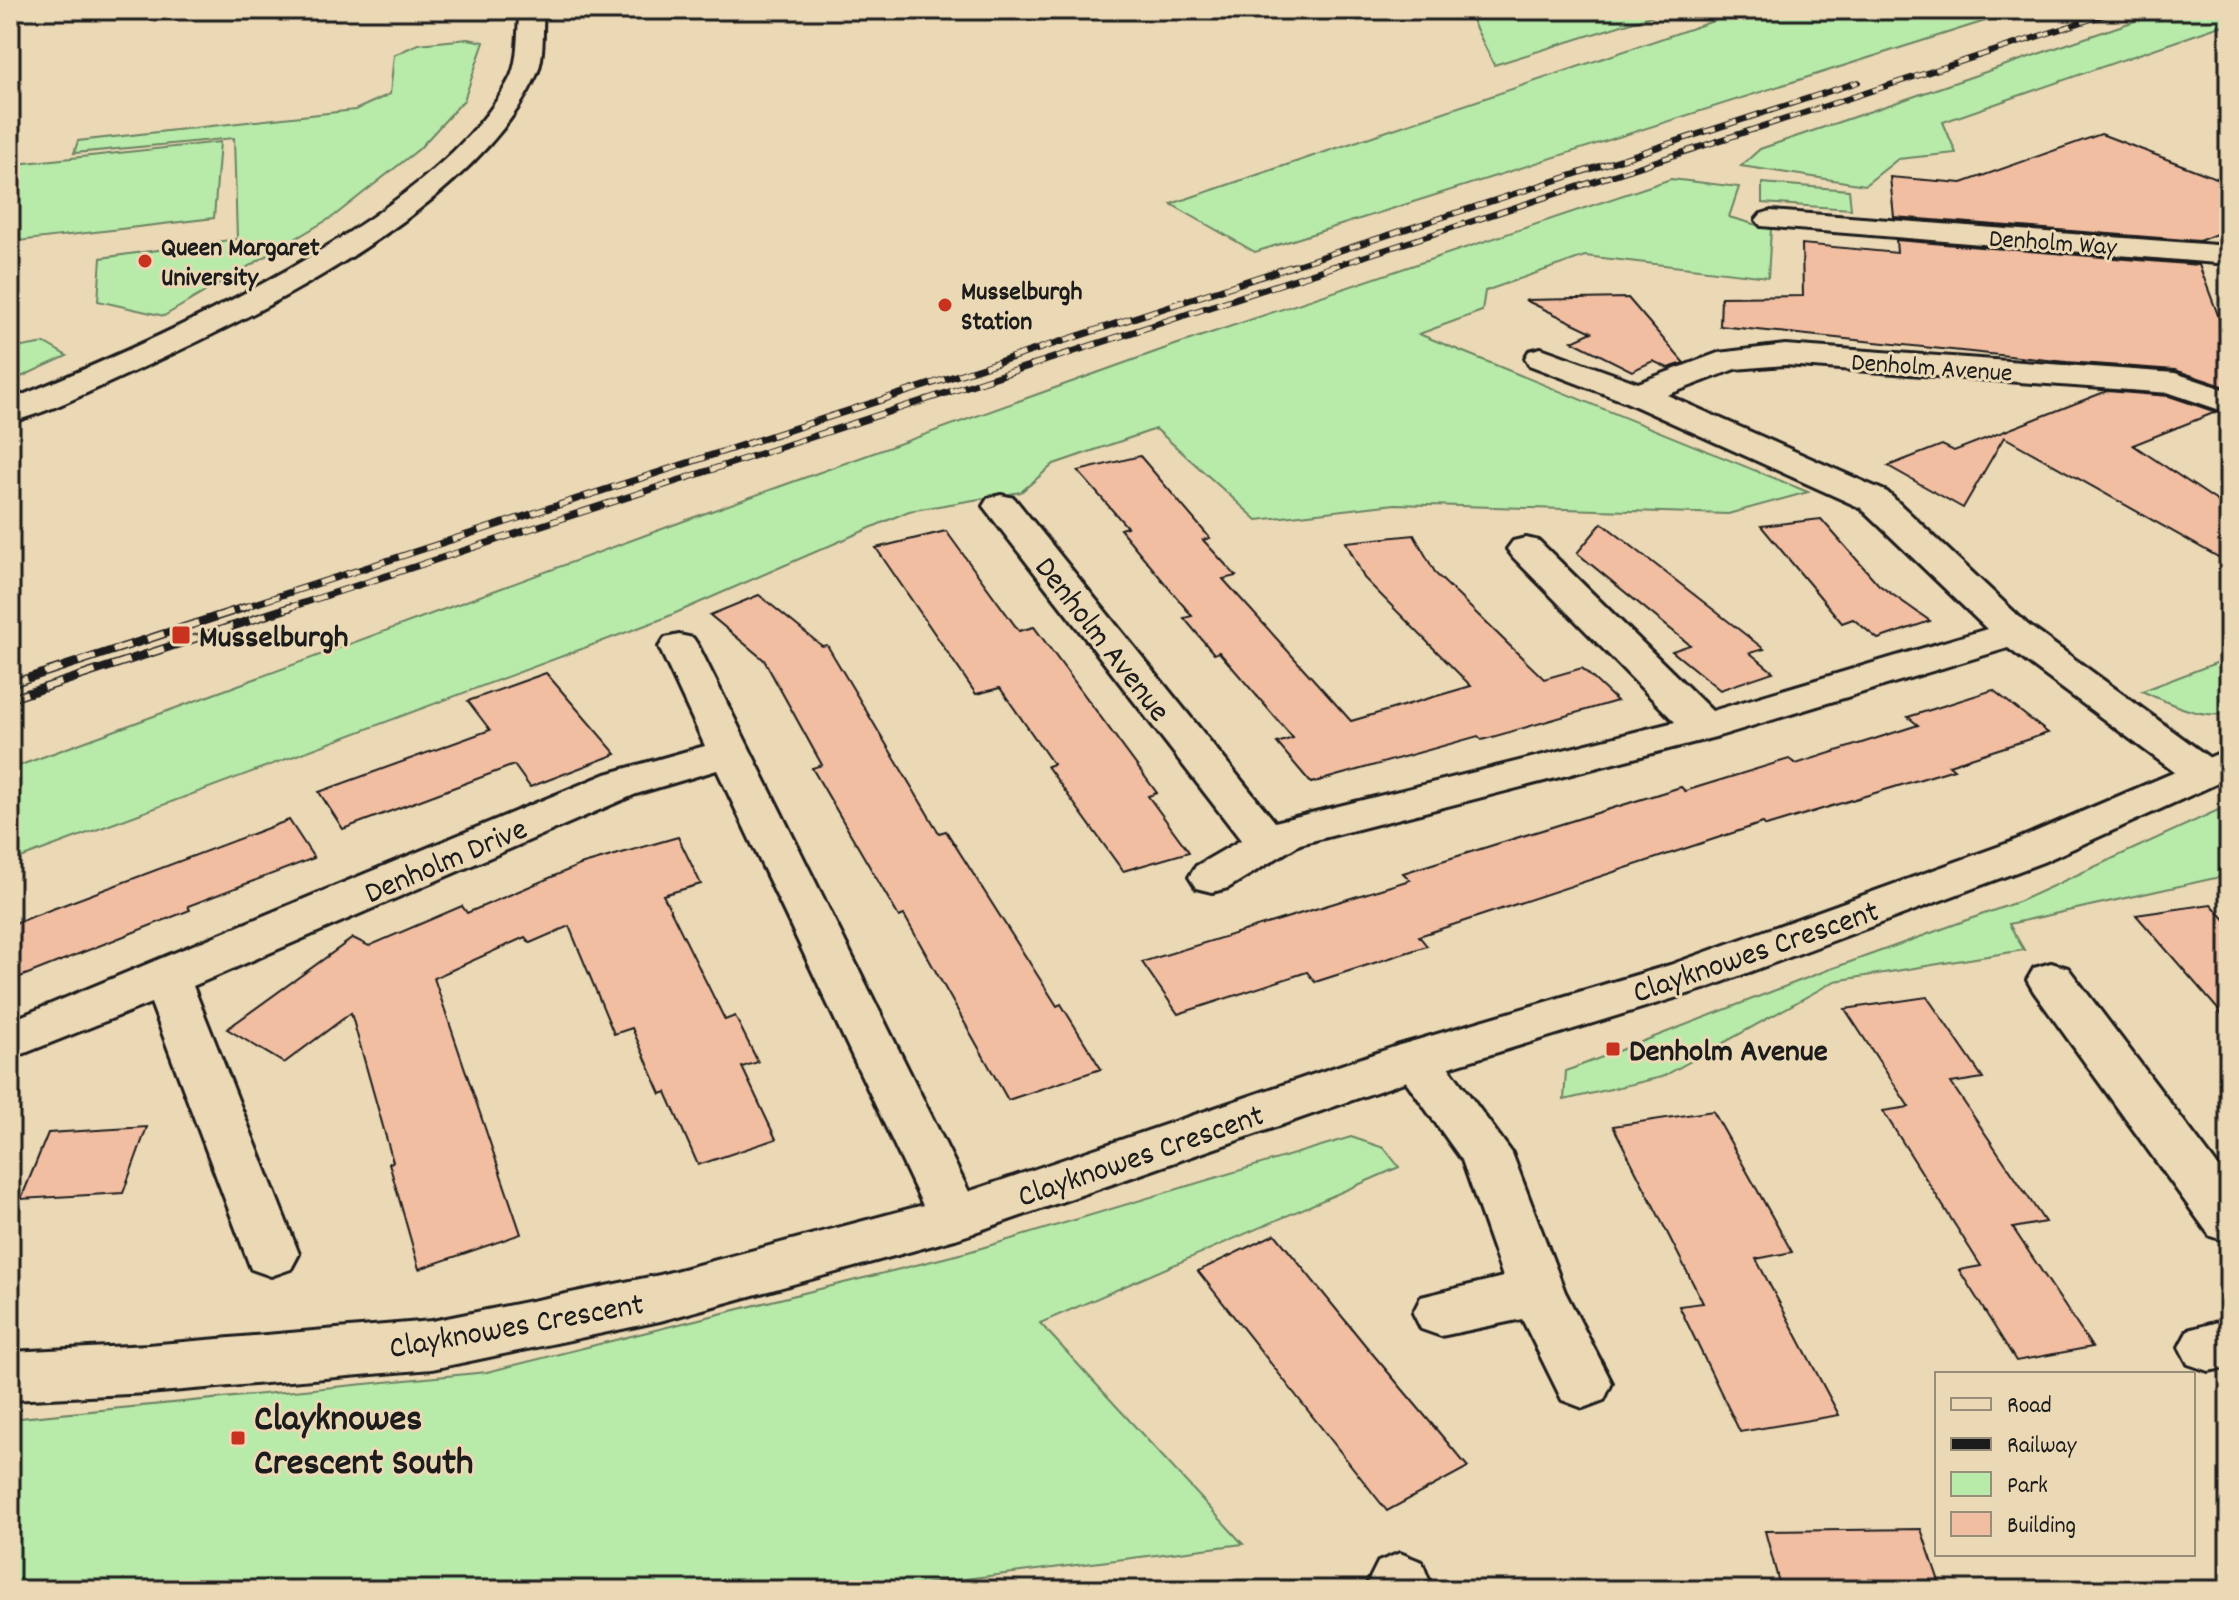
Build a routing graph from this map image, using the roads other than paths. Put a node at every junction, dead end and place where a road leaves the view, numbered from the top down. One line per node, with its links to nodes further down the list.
1 (532, 10): 7 (street)
2 (1771, 220): 3 (street, Denholm Way)
3 (2229, 255)
4 (1541, 358): 5 (street)
5 (1638, 395): 6 (street, Denholm Avenue); 10 (street)
6 (2229, 403)
7 (10, 412)
8 (1001, 506): 15 (street, Denholm Avenue)
9 (1526, 549): 12 (street)
10 (2014, 633): 12 (street); 14 (street)
11 (679, 647): 13 (street)
12 (1704, 727): 15 (street)
13 (730, 752): 17 (street, Denholm Drive); 21 (street)
14 (2216, 768): 20 (street, Clayknowes Crescent)
15 (1268, 844): 16 (street)
16 (1212, 877)
17 (166, 978): 19 (street, Denholm Drive); 23 (street)
18 (2051, 980): 22 (street)
19 (10, 1041)
20 (1415, 1059): 21 (street, Clayknowes Crescent); 24 (street)
21 (955, 1218): 26 (street, Clayknowes Crescent)
22 (2229, 1221)
23 (271, 1254)
24 (1537, 1293): 25 (street); 27 (street)
25 (1441, 1313)
26 (10, 1376)
27 (1583, 1383)

